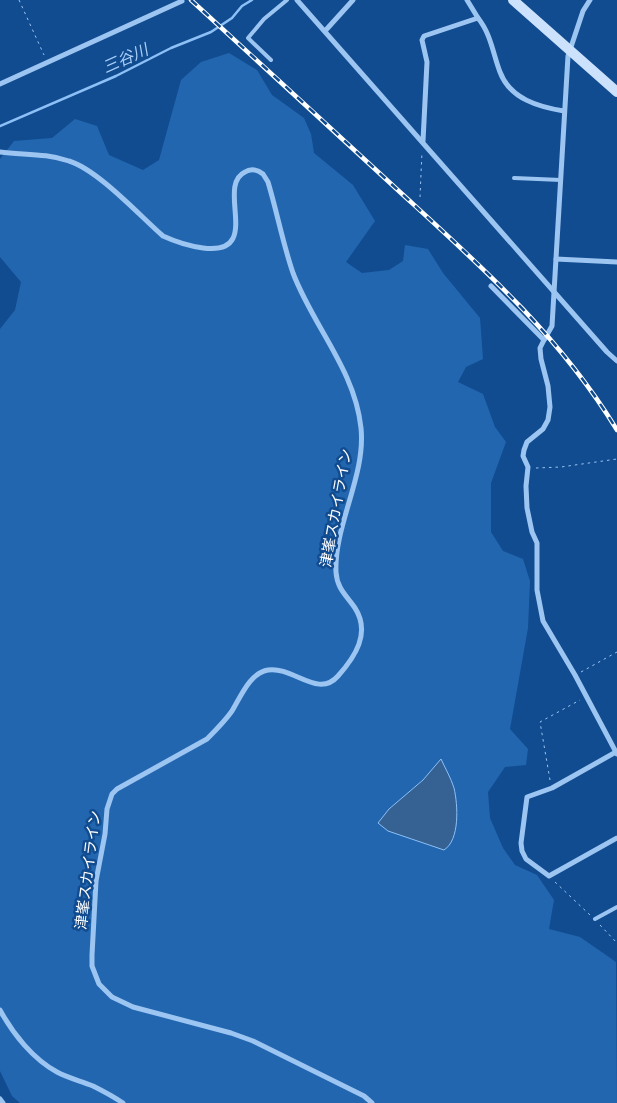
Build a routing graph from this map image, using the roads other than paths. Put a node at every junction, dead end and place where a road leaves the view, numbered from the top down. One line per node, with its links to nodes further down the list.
1 (288, 0): 11 (lane)
2 (297, 0): 9 (street)
3 (353, 0): 9 (street)
4 (467, 0): 8 (street)
5 (513, 0): 10 (main road)
6 (590, 0): 10 (street)
7 (182, 1): 12 (street)
8 (478, 18): 14 (street); 15 (street)
9 (325, 31): 15 (street)
10 (570, 50): 13 (main road); 14 (street)
11 (271, 60)
12 (0, 84)
13 (617, 92)
14 (564, 111): 18 (street)
15 (422, 142): 22 (street)
16 (0, 152): 33 (street, 津峯スカイライン)
17 (514, 178): 18 (lane)
18 (561, 180): 19 (street)
19 (556, 259): 20 (street); 22 (street)
20 (617, 262)
21 (491, 286): 23 (street)
22 (554, 291): 23 (street); 24 (street)
23 (544, 340): 25 (street)
24 (617, 361)
25 (616, 753): 26 (street)
26 (617, 838)
27 (617, 907): 28 (lane)
28 (595, 919)
29 (0, 1010): 32 (street)
30 (0, 1099): 31 (street)
31 (3, 1103)
32 (123, 1103)
33 (372, 1103)

